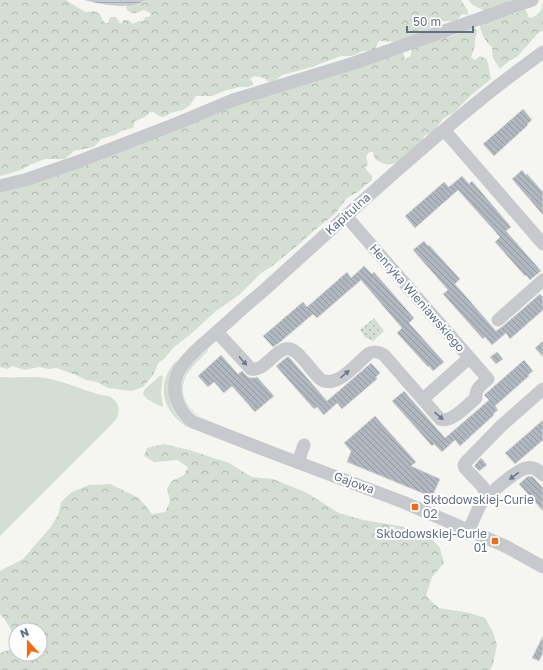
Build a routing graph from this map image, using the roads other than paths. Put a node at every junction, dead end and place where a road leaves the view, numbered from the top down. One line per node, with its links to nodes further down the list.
1 (532, 0): 4 (street)
2 (543, 52): 3 (street, Kapitulna)
3 (444, 130): 5 (street, Kapitulna); 6 (street)
4 (0, 186)
5 (346, 216): 9 (street, Kapitulna); 10 (street, Henryka Wieniawskiego)
6 (543, 244)
7 (543, 280): 8 (street)
8 (498, 320)
9 (217, 332): 12 (street, Kapitulna); 13 (street, one-way to 13)
10 (470, 358): 13 (street); 13 (street, Henryka Wieniawskiego, one-way to 10)
11 (543, 389): 17 (street)
12 (175, 392): 15 (street, Gajowa)
13 (422, 399)
14 (304, 445): 15 (street)
15 (298, 462): 18 (street, Gajowa)
16 (543, 476): 17 (street, one-way to 17)
17 (486, 497): 18 (street)
18 (468, 530): 19 (street, Gajowa)
19 (543, 567)

